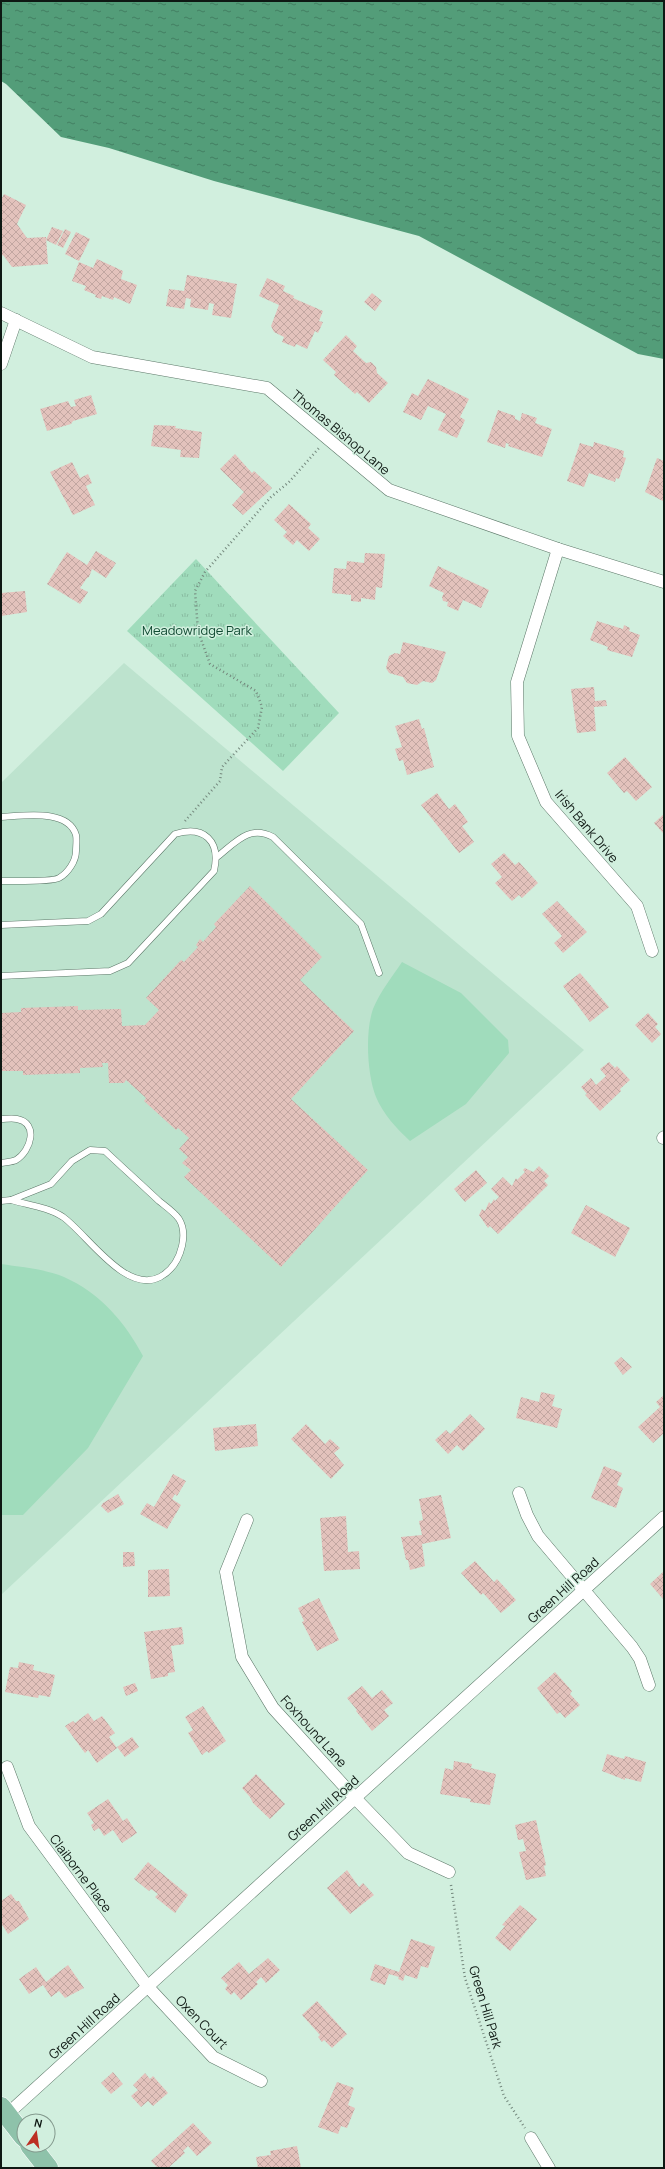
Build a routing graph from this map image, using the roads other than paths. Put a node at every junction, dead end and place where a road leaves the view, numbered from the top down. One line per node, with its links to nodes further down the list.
1 (1, 313): 2 (street, Thomas Bishop Lane)
2 (16, 320): 3 (street); 4 (street, Thomas Bishop Lane)
3 (1, 364)
4 (558, 549): 5 (street, Thomas Bishop Lane); 10 (street, Irish Bank Drive)
5 (664, 582)
6 (1, 817): 8 (lane)
7 (218, 857): 9 (lane); 11 (lane); 12 (lane)
8 (1, 881)
9 (1, 925)
10 (652, 951)
11 (379, 973)
12 (1, 976)
13 (1, 1119): 14 (lane)
14 (1, 1163)
15 (11, 1200): 15 (lane); 16 (lane)
16 (1, 1201)
17 (519, 1493): 20 (street)
18 (664, 1517): 20 (street, Green Hill Road)
19 (246, 1520): 23 (street, Foxhound Lane)
20 (583, 1590): 21 (street); 23 (street, Green Hill Road)
21 (649, 1685)
22 (7, 1767): 25 (street, Claiborne Place)
23 (356, 1798): 24 (street, Foxhound Lane); 25 (street, Green Hill Road)
24 (449, 1872)
25 (148, 1987): 26 (street, Oxen Court); 27 (street, Green Hill Road)
26 (261, 2082)
27 (3, 2114): 28 (main road)
28 (16, 2128)
29 (531, 2138): 32 (street)
30 (36, 2153): 31 (main road)
31 (48, 2168)
32 (549, 2168)

